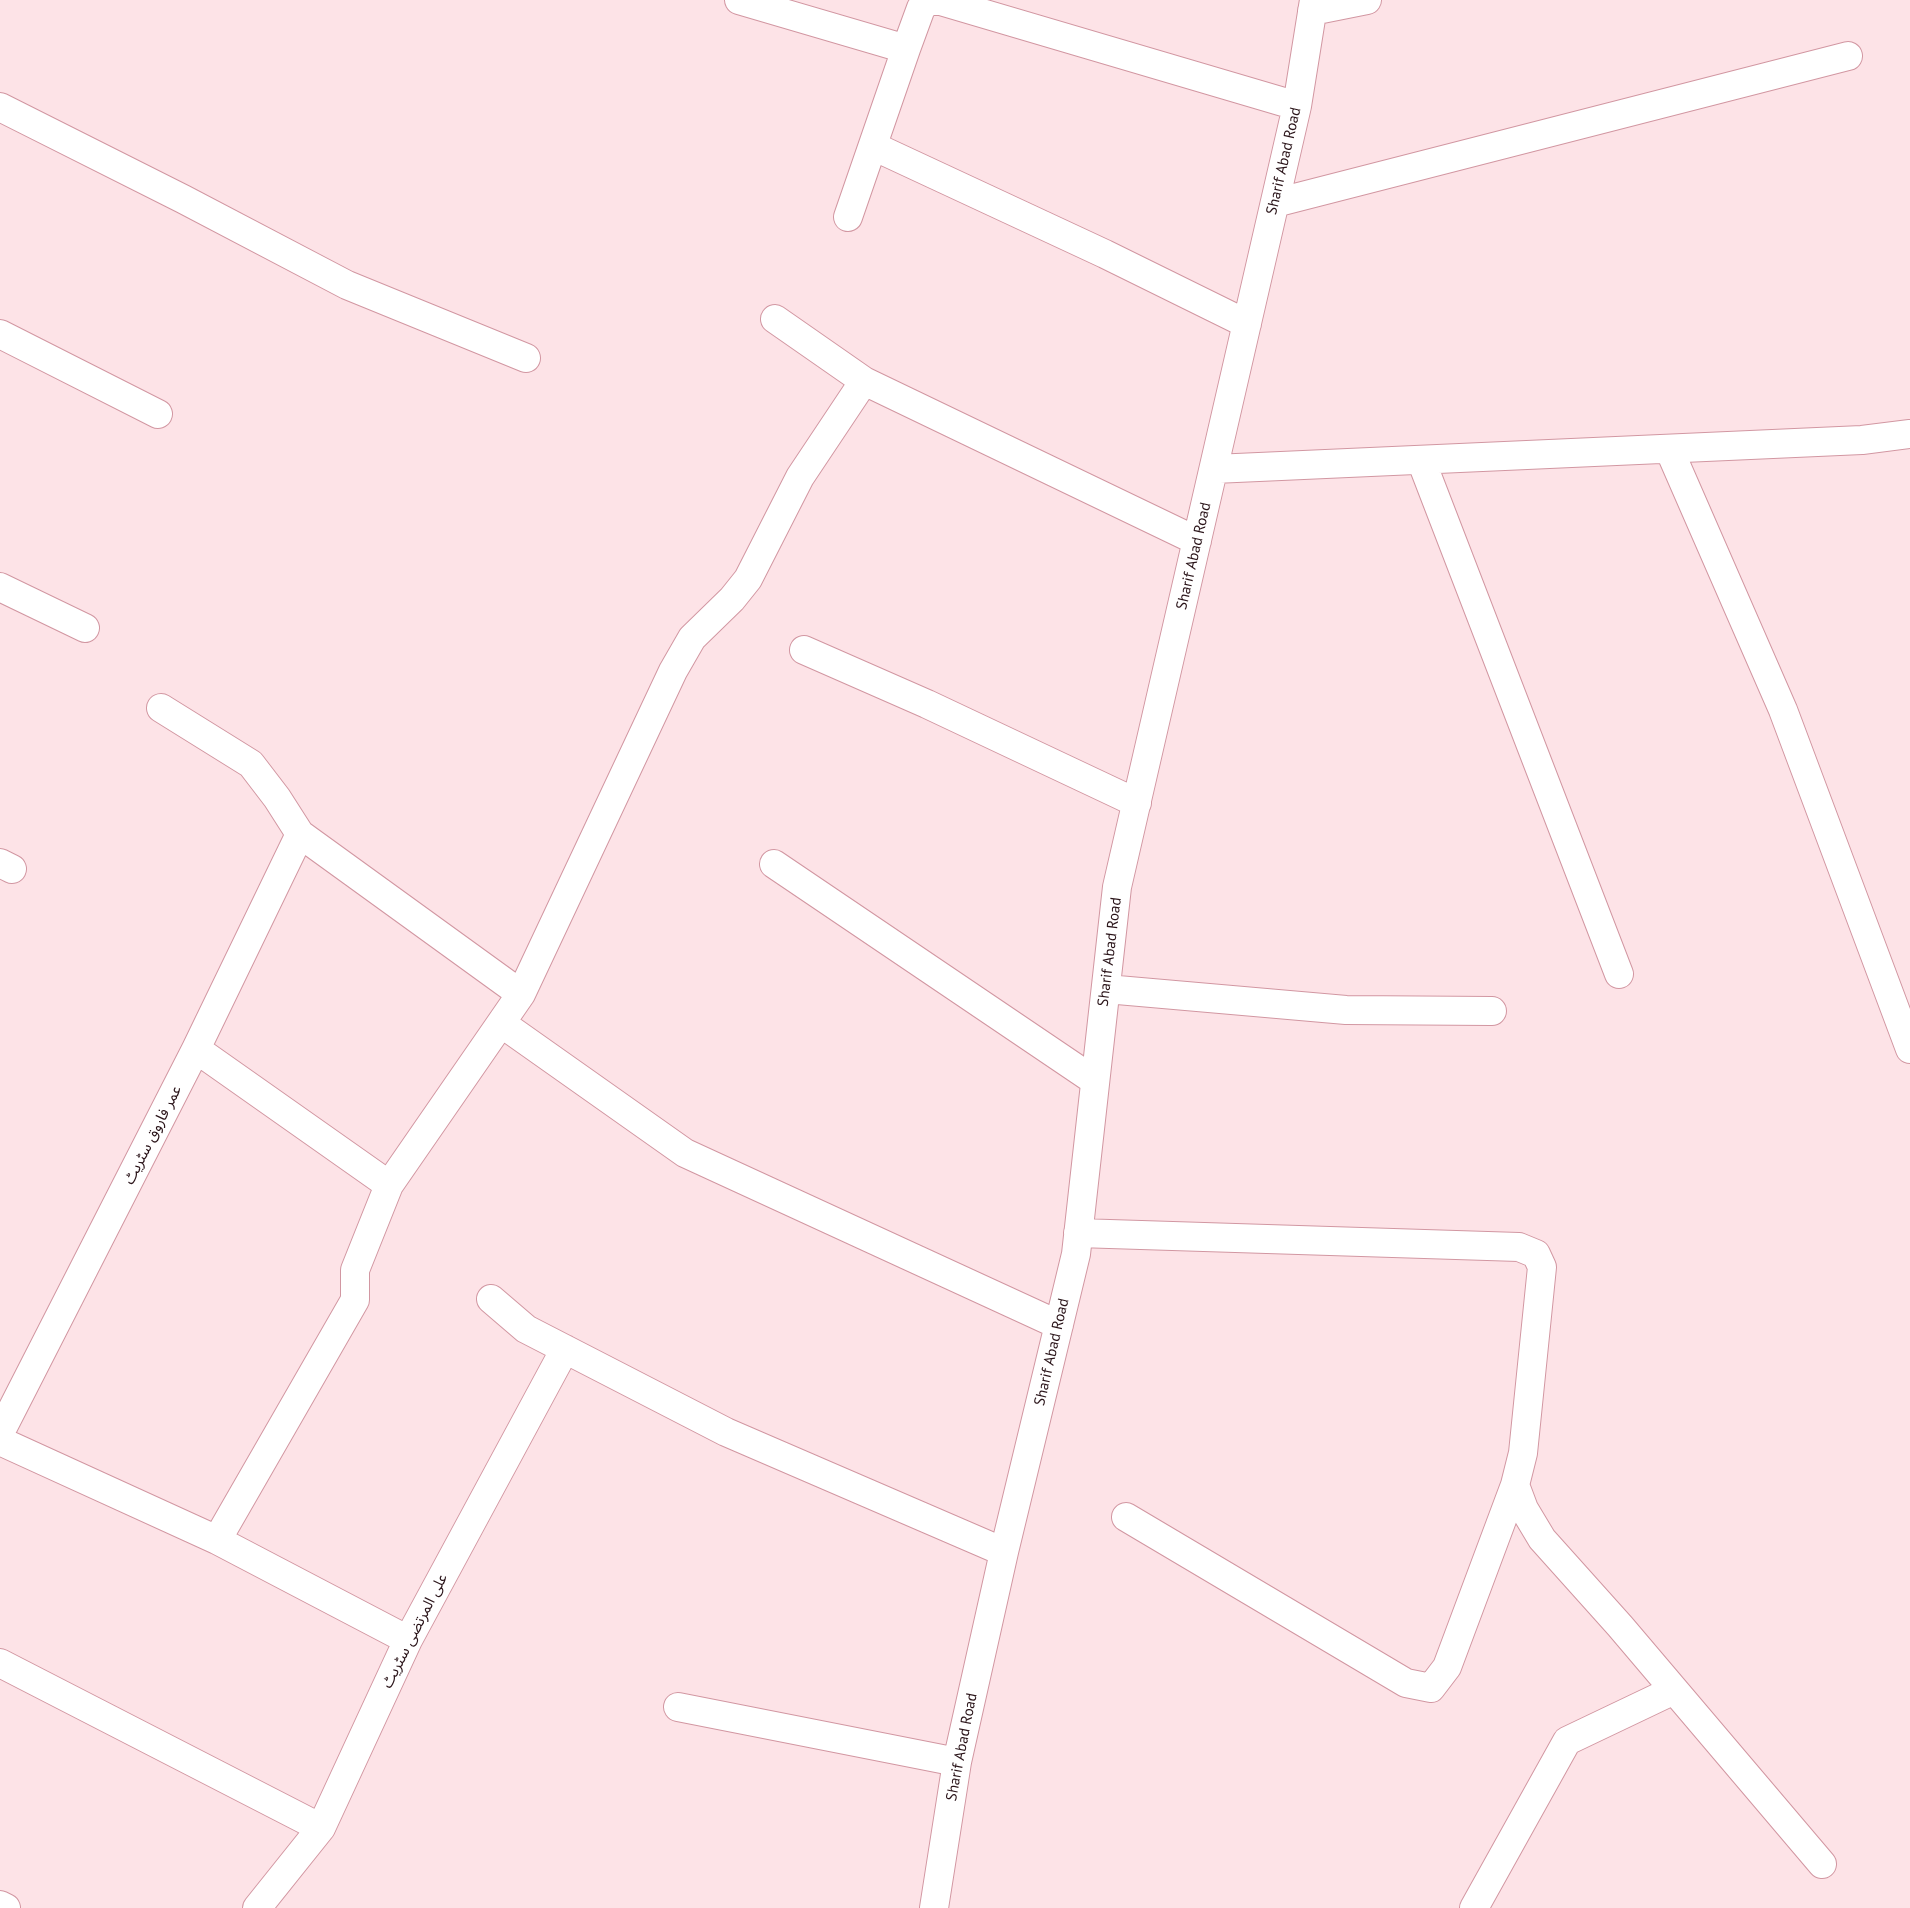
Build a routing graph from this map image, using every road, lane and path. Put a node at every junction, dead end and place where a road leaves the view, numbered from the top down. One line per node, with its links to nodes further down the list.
1 (739, 0): 4 (street)
2 (1366, 0): 3 (street)
3 (1313, 6): 6 (street, Sharif Abad Road)
4 (906, 49): 6 (street); 8 (street)
5 (1848, 56): 9 (street)
6 (1297, 106): 9 (street, Sharif Abad Road)
7 (0, 107): 14 (street)
8 (873, 146): 10 (street); 12 (street)
9 (1275, 203): 12 (street, Sharif Abad Road)
10 (848, 217)
11 (775, 319): 15 (street)
12 (1247, 324): 20 (street, Sharif Abad Road)
13 (0, 334): 16 (street)
14 (526, 358)
15 (864, 381): 21 (street); 31 (street)
16 (158, 414)
17 (1910, 434): 18 (street)
18 (1669, 449): 19 (street); 35 (street)
19 (1421, 460): 20 (street); 29 (street)
20 (1214, 470): 21 (street, Sharif Abad Road)
21 (1197, 541): 26 (street, Sharif Abad Road)
22 (0, 586): 23 (street)
23 (85, 628)
24 (804, 650): 26 (street)
25 (161, 708): 27 (street)
26 (1137, 803): 30 (street, Sharif Abad Road)
27 (300, 834): 31 (street); 34 (street, عمر فاروق سٹریٹ)
28 (774, 864): 36 (street)
29 (1619, 974)
30 (1106, 989): 32 (street); 36 (street, Sharif Abad Road)
31 (521, 994): 33 (street)
32 (1492, 1011)
33 (501, 1023): 37 (street); 40 (street)
34 (196, 1049): 37 (street); 42 (street, عمر فاروق سٹریٹ)
35 (1910, 1049)
36 (1095, 1081): 38 (street, Sharif Abad Road)
37 (389, 1185): 46 (street)
38 (1078, 1233): 40 (street, Sharif Abad Road); 44 (street)
39 (491, 1299): 41 (street)
40 (1059, 1325): 47 (street, Sharif Abad Road)
41 (565, 1348): 47 (street); 48 (street, علی المرتضی سٹریٹ)
42 (0, 1433)
43 (0, 1441): 46 (street)
44 (1515, 1484): 45 (street); 50 (street)
45 (1126, 1517)
46 (217, 1540): 48 (street)
47 (1004, 1552): 52 (street, Sharif Abad Road)
48 (408, 1640): 53 (street, علی المرتضی سٹریٹ)
49 (0, 1663): 53 (street)
50 (1674, 1690): 54 (street); 59 (street)
51 (678, 1707): 52 (street)
52 (957, 1762): 58 (street, Sharif Abad Road)
53 (321, 1828): 57 (street, علی المرتضی سٹریٹ)
54 (1822, 1864)
55 (0, 1905): 56 (street)
56 (6, 1908)
57 (257, 1908)
58 (934, 1908)
59 (1474, 1908)

